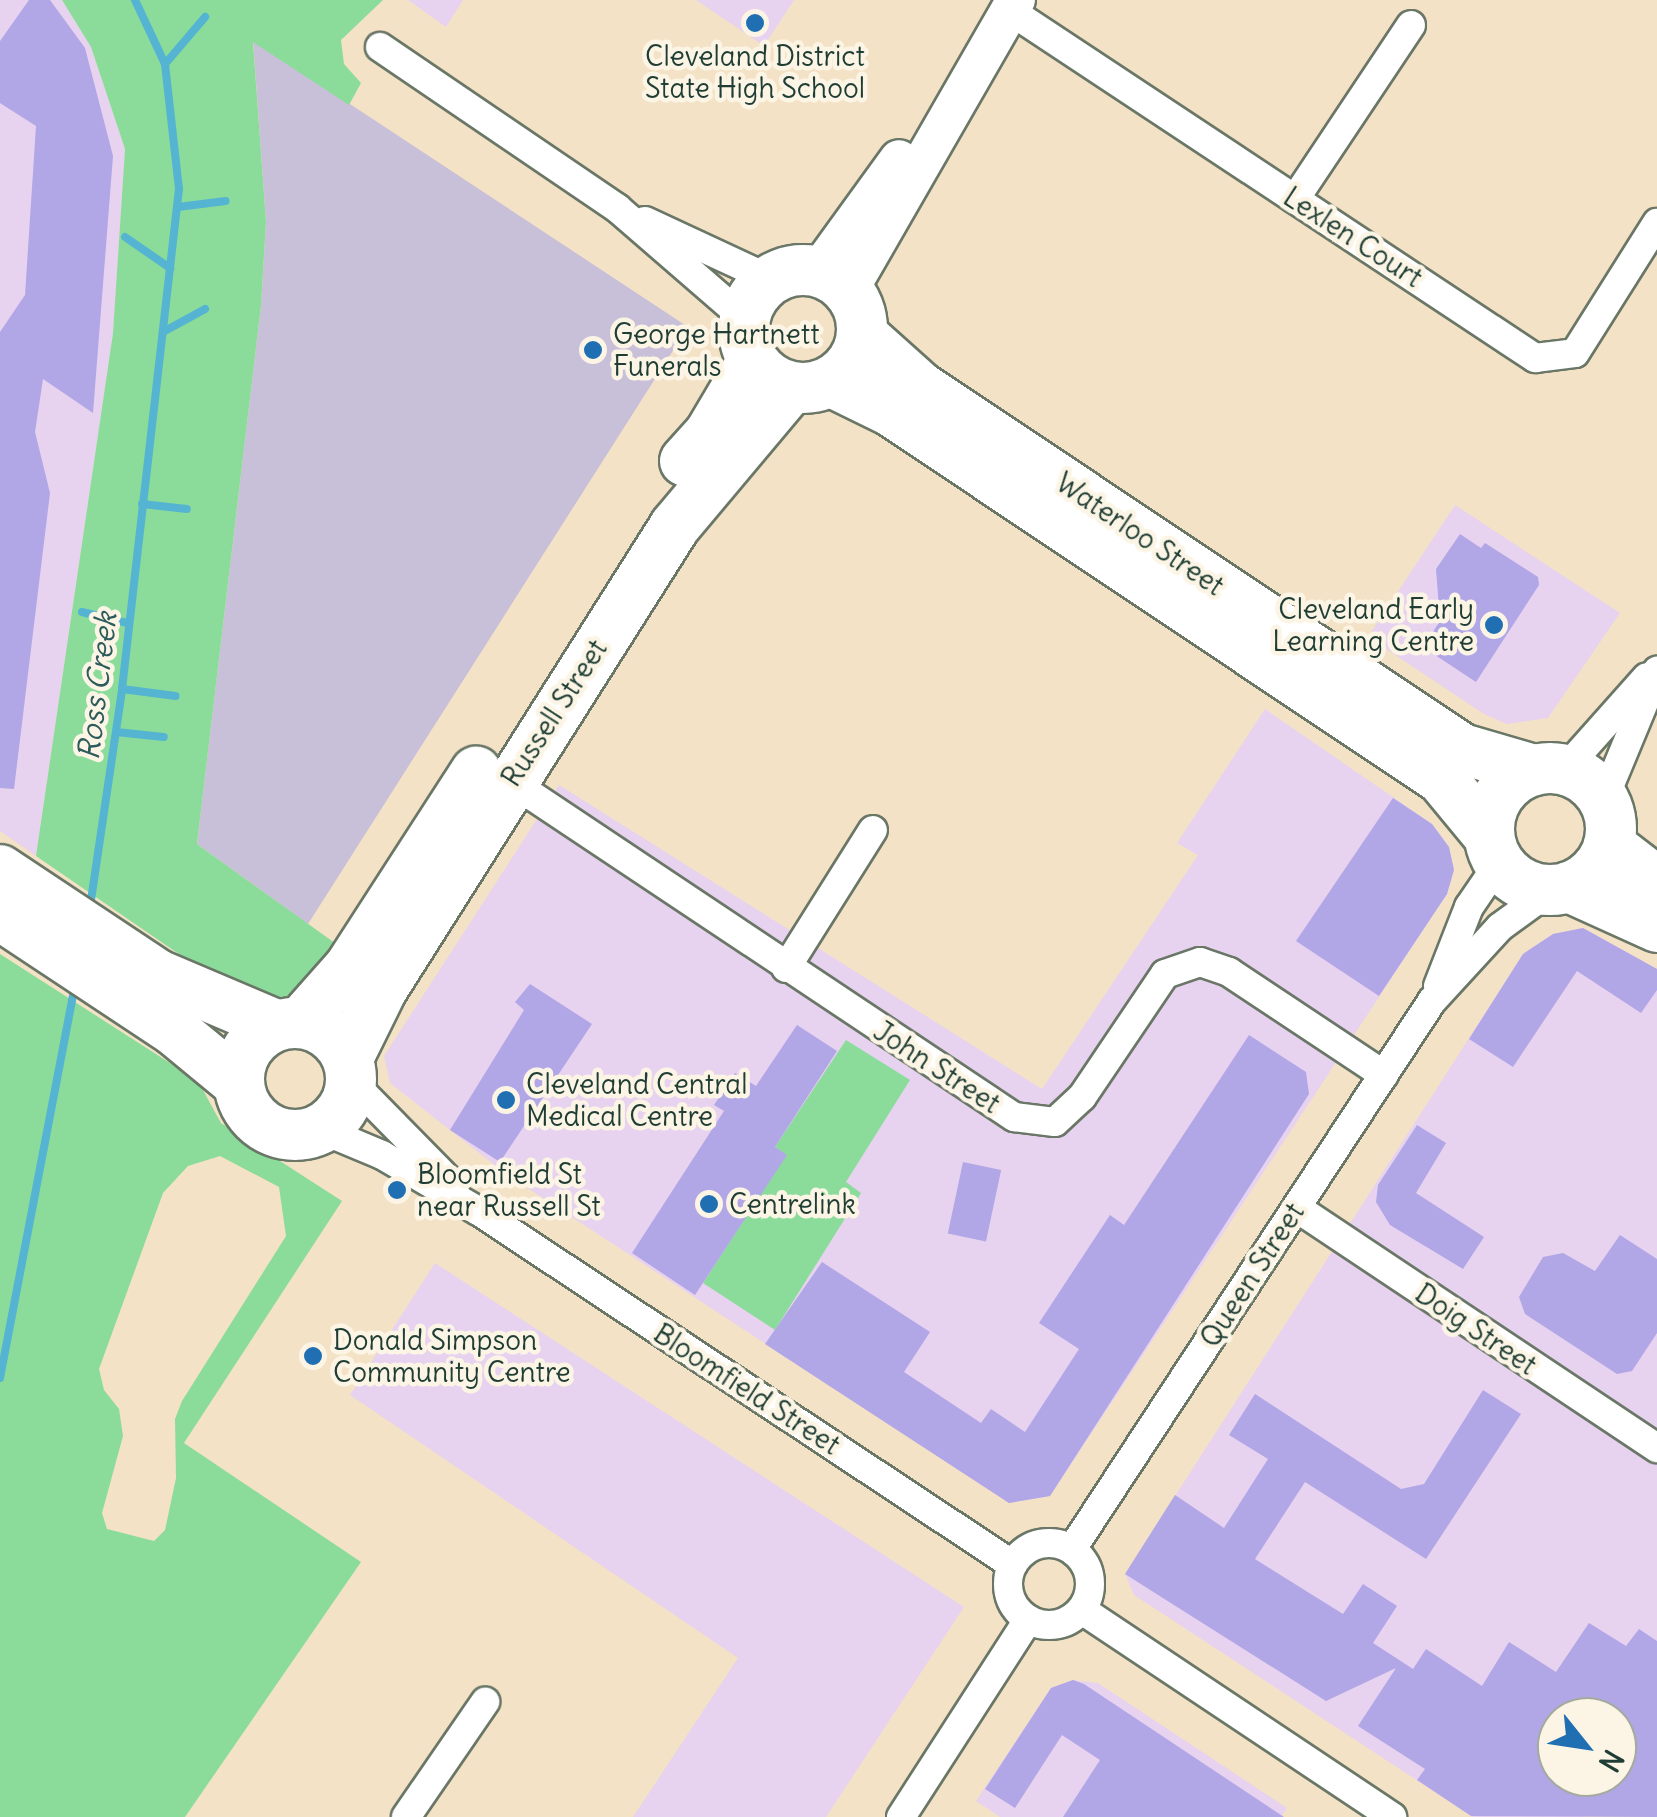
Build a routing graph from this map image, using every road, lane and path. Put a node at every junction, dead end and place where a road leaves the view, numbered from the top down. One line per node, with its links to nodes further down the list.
1 (1006, 14): 4 (street, Lexlen Court); 7 (main road)
2 (1411, 24): 4 (street)
3 (380, 47): 5 (street, Waterloo Street)
4 (1295, 199): 6 (street, Lexlen Court)
5 (617, 208): 8 (street, Waterloo Street); 8 (street, Waterloo Street)
6 (1657, 223)
7 (843, 299): 8 (highway); 8 (highway); 10 (highway, Waterloo Street)
8 (778, 346): 11 (highway, Russell Street); 14 (highway, Waterloo Street); 24 (highway, Russell Street)
9 (1657, 669): 10 (street); 12 (street)
10 (1549, 770): 12 (highway); 14 (highway)
11 (510, 780): 21 (street, John Street); 25 (highway, Russell Street)
12 (1607, 822): 16 (highway); 17 (highway)
13 (874, 830): 21 (street)
14 (1494, 849): 17 (highway); 23 (street, Queen Street)
15 (0, 870): 19 (highway)
16 (1657, 882)
17 (1560, 889): 20 (highway); 23 (street, Queen Street)
18 (0, 915): 19 (highway)
19 (46, 923): 22 (highway)
20 (1657, 927)
21 (786, 968): 26 (street, John Street)
22 (116, 969): 24 (highway); 27 (highway)
23 (1432, 1001): 26 (street, Queen Street)
24 (289, 1024): 25 (highway); 27 (highway)
25 (350, 1070): 28 (highway); 30 (street, Bloomfield Street)
26 (1384, 1076): 29 (street, Queen Street)
27 (238, 1083): 28 (highway)
28 (320, 1129): 30 (street, Bloomfield Street)
29 (1297, 1208): 31 (street, Doig Street); 32 (street, Queen Street)
30 (480, 1212): 33 (street, Bloomfield Street)
31 (1657, 1448)
32 (1072, 1549): 33 (street); 34 (street)
33 (1013, 1565): 35 (street)
34 (1082, 1610): 35 (street); 39 (street)
35 (1028, 1620): 38 (street)
36 (485, 1702): 37 (street)
37 (406, 1817)
38 (902, 1817)
39 (1392, 1817)

